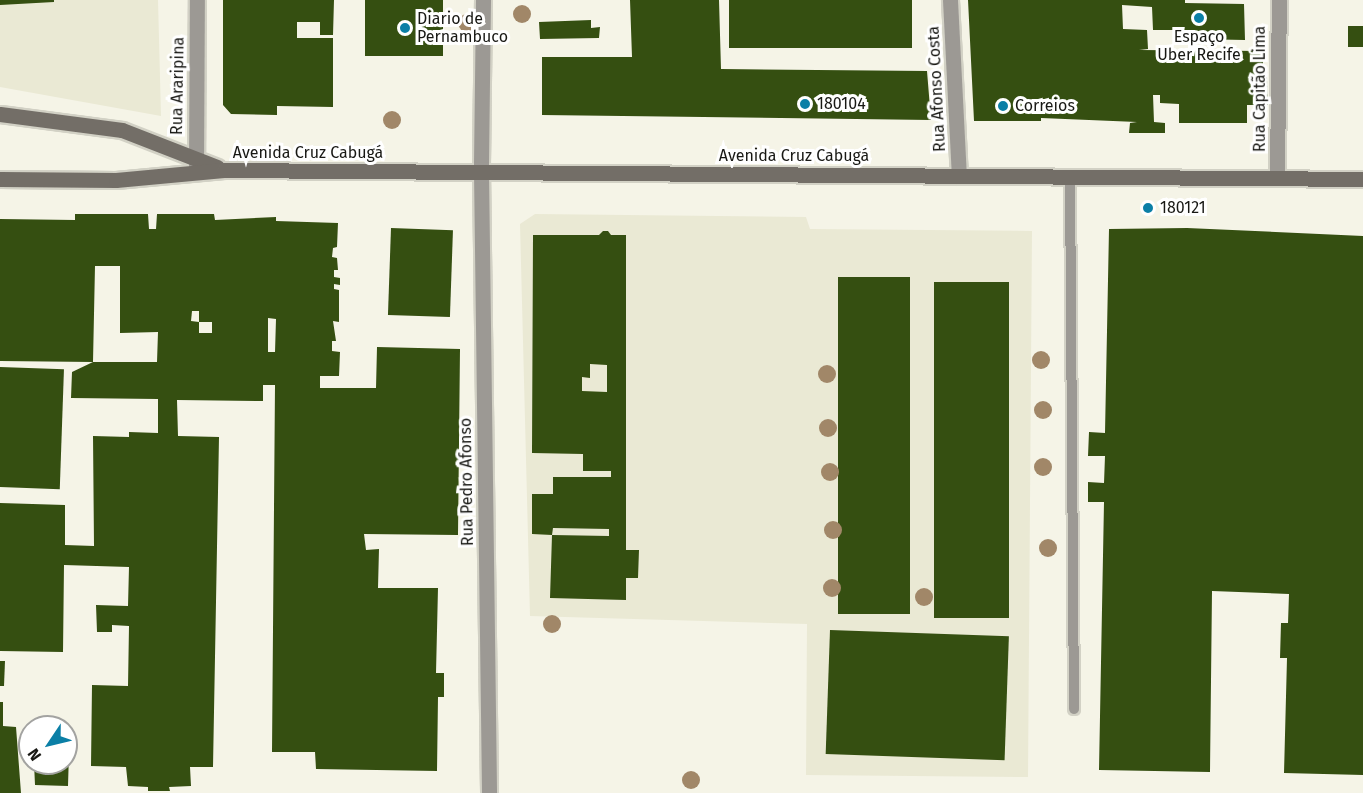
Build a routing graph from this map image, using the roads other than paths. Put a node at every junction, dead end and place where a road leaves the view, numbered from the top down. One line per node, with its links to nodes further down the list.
1 (197, 0): 6 (street, Rua Araripina)
2 (483, 0): 7 (street, Rua Pedro Afonso)
3 (950, 0): 8 (street, Rua Afonso Costa)
4 (1279, 0): 11 (street, Rua Capitão Lima)
5 (0, 114): 6 (main road, Avenida Cruz Cabugá)
6 (195, 166): 7 (main road, Avenida Cruz Cabugá); 9 (main road, Avenida Cruz Cabugá)
7 (482, 171): 8 (main road, Avenida Cruz Cabugá); 14 (street, Rua Pedro Afonso)
8 (959, 176): 10 (main road, Avenida Cruz Cabugá)
9 (0, 178)
10 (1070, 178): 11 (main road, Avenida Cruz Cabugá); 13 (lane)
11 (1277, 178): 12 (main road, Avenida Cruz Cabugá)
12 (1363, 179)
13 (1074, 709)
14 (489, 793)

